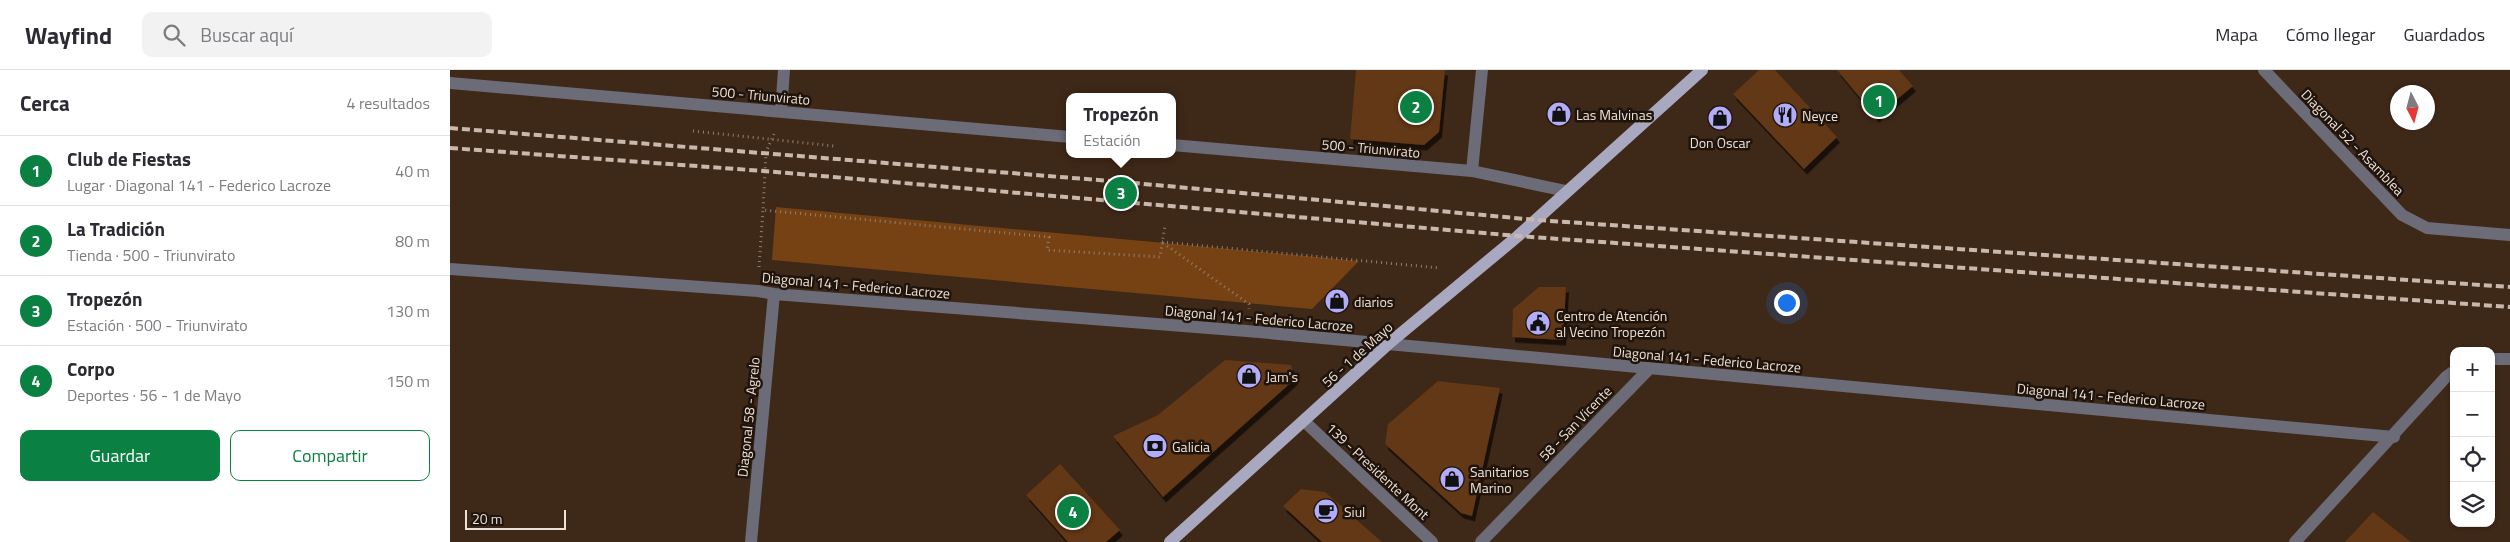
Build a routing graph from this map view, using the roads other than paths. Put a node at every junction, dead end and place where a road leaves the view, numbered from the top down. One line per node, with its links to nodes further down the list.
1 (784, 70): 6 (street)
2 (1482, 70): 9 (street)
3 (1702, 70): 10 (main road, 56 - 1 de Mayo)
4 (2264, 70): 11 (street, Diagonal 52 - Asamblea)
5 (450, 83): 6 (street, 500 - Triunvirato)
6 (781, 112): 7 (street, 500 - Triunvirato)
7 (1066, 137)
8 (1176, 145): 9 (street, 500 - Triunvirato)
9 (1472, 171): 10 (street, 500 - Triunvirato)
10 (1566, 191): 14 (main road, 56 - 1 de Mayo)
11 (2510, 235)
12 (450, 269): 13 (street, Diagonal 141 - Federico Lacroze)
13 (774, 294): 14 (street, Diagonal 141 - Federico Lacroze); 21 (street, Diagonal 58 - Agrelo)
14 (1387, 345): 17 (street, Diagonal 141 - Federico Lacroze); 19 (main road, 56 - 1 de Mayo)
15 (2495, 359): 16 (street)
16 (2510, 359)
17 (1649, 369): 20 (street, Diagonal 141 - Federico Lacroze); 24 (street, 58 - San Vicente)
18 (2450, 374): 20 (street)
19 (1304, 421): 22 (main road, 56 - 1 de Mayo); 23 (street, 139 - Presidente Mont)
20 (2394, 437): 25 (street)
21 (750, 542)
22 (1170, 542)
23 (1432, 542)
24 (1481, 542)
25 (2295, 542)

